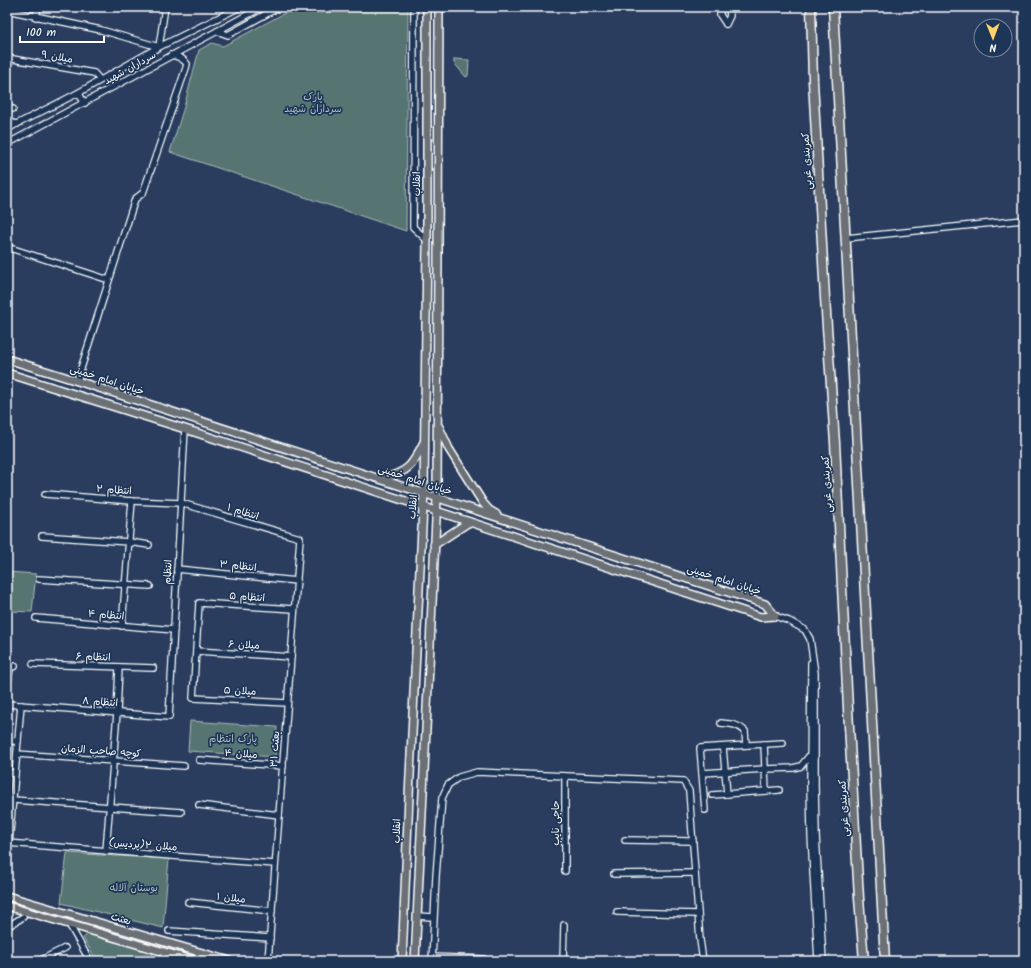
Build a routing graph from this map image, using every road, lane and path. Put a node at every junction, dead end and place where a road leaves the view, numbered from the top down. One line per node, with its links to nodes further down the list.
1 (38, 7): 14 (street)
2 (164, 7): 16 (street)
3 (240, 7): 16 (street, سرداران شهید)
4 (262, 7): 15 (street, سرداران شهید)
5 (279, 7): 15 (street)
6 (414, 7): 28 (street)
7 (427, 7): 28 (main road, انقلاب)
8 (439, 7): 36 (main road)
9 (720, 7): 10 (street)
10 (729, 7)
11 (811, 7): 149 (highway, کمربندی غربی)
12 (833, 7): 27 (highway)
13 (7, 10): 14 (street)
14 (36, 17): 16 (street)
15 (217, 31): 17 (street, سرداران شهید)
16 (159, 47): 19 (street, سرداران شهید)
17 (171, 55): 21 (street, سرداران شهید); 30 (street)
18 (7, 58): 19 (street, میلان ۹)
19 (100, 80): 20 (street, سرداران شهید)
20 (78, 93): 21 (street); 23 (street, سرداران شهید)
21 (84, 103): 25 (street, سرداران شهید)
22 (7, 122): 23 (street)
23 (16, 124): 24 (street, سرداران شهید)
24 (7, 130)
25 (7, 144)
26 (1024, 220): 27 (street)
27 (846, 238): 150 (highway)
28 (427, 240): 38 (main road, انقلاب)
29 (7, 247): 30 (street)
30 (109, 280): 34 (street)
31 (7, 359): 33 (main road, خیابان امام خمینی)
32 (7, 372): 35 (main road)
33 (65, 377): 34 (main road, خیابان امام خمینی); 35 (main road)
34 (78, 381): 39 (main road, خیابان امام خمینی)
35 (61, 389): 37 (main road)
36 (437, 421): 42 (main road); 47 (main road)
37 (185, 429): 44 (street, انتظام); 45 (main road)
38 (425, 440): 39 (main road); 41 (main road, انقلاب)
39 (380, 479): 41 (main road, خیابان امام خمینی)
40 (45, 494): 43 (street, انتظام ۲)
41 (424, 494): 42 (main road, خیابان امام خمینی); 45 (main road, انقلاب)
42 (437, 498): 46 (main road); 47 (main road, خیابان امام خمینی)
43 (132, 501): 44 (street, انتظام ۲); 53 (street)
44 (181, 503): 52 (street, انتظام ۱); 56 (street, انتظام)
45 (423, 507): 46 (main road); 49 (main road, انقلاب)
46 (435, 511): 48 (main road); 50 (main road)
47 (505, 520): 62 (main road, خیابان امام خمینی)
48 (469, 522): 55 (main road); 62 (main road)
49 (422, 532): 50 (main road); 102 (main road, انقلاب)
50 (434, 533): 55 (main road)
51 (42, 536): 53 (street)
52 (300, 538): 58 (street, بعثت ۳۱)
53 (129, 542): 54 (street); 59 (street)
54 (149, 545)
55 (434, 545): 103 (main road)
56 (177, 569): 58 (street, انتظام ۳); 65 (street, انتظام)
57 (39, 579): 59 (street)
58 (297, 582): 61 (street, بعثت ۳۱)
59 (126, 585): 60 (street); 64 (street)
60 (150, 586)
61 (294, 609): 66 (street, انتظام ۵); 68 (street, بعثت ۳۱)
62 (775, 616): 67 (street)
63 (36, 618): 64 (street, انتظام ۴)
64 (122, 626): 65 (street, انتظام ۴)
65 (174, 630): 78 (street, انتظام)
66 (196, 651): 68 (street, میلان ۶); 74 (street, میلان ۵)
67 (811, 651): 87 (street); 148 (street)
68 (291, 657): 74 (street, بعثت ۳۱)
69 (33, 664): 71 (street, انتظام ۶)
70 (15, 666): 73 (street)
71 (119, 667): 72 (street, انتظام ۶); 77 (street)
72 (153, 668)
73 (7, 690)
74 (287, 703): 91 (street, بعثت ۳۱)
75 (7, 704): 76 (street, انتظام ۸)
76 (21, 705): 77 (street, انتظام ۸); 81 (street)
77 (117, 713): 78 (street, انتظام ۸); 89 (street)
78 (169, 717)
79 (721, 723): 84 (street)
80 (7, 741): 81 (street)
81 (18, 741): 86 (street)
82 (783, 743): 83 (street)
83 (764, 744): 84 (street); 92 (street)
84 (746, 745): 85 (street)
85 (723, 747): 93 (street); 96 (street)
86 (17, 754): 89 (street, کوچه صاحب الزمان); 95 (street)
87 (810, 755): 92 (street); 147 (street)
88 (199, 760): 91 (street, میلان ۴)
89 (114, 761): 90 (street, کوچه صاحب الزمان); 107 (street)
90 (184, 766)
91 (282, 766): 110 (street, بعثت ۳۱)
92 (765, 769): 93 (street); 99 (street)
93 (726, 771): 96 (street); 100 (street)
94 (7, 773): 95 (street)
95 (15, 773): 104 (street)
96 (702, 773): 108 (street)
97 (565, 776): 112 (street); 116 (street, حاجی نایب); 127 (street)
98 (779, 790): 99 (street)
99 (766, 791): 100 (street)
100 (727, 794): 101 (street)
101 (712, 795)
102 (409, 796): 103 (main road); 143 (main road, انقلاب)
103 (423, 797): 125 (main road)
104 (13, 800): 106 (street); 107 (street)
105 (199, 805): 110 (street)
106 (10, 806): 113 (street)
107 (110, 807): 109 (street); 114 (street)
108 (705, 810)
109 (181, 812)
110 (279, 815): 115 (street, بعثت ۳۱)
111 (625, 840): 112 (street)
112 (693, 841): 117 (street)
113 (8, 844): 114 (street, میلان ۲(پردیس))
114 (106, 851): 115 (street, میلان ۲(پردیس))
115 (275, 864): 122 (street, بعثت ۳۱)
116 (565, 871)
117 (695, 873): 118 (street); 124 (street)
118 (614, 874)
119 (7, 896): 141 (main road, بعثت)
120 (188, 902): 122 (street, میلان ۱)
121 (7, 906): 128 (main road, بعثت)
122 (272, 911): 132 (street, بعثت ۳۱)
123 (617, 912): 124 (street)
124 (698, 914): 146 (street)
125 (417, 916): 127 (street); 144 (main road)
126 (23, 917): 130 (street)
127 (433, 917): 135 (street)
128 (69, 924): 134 (main road, بعثت); 138 (street)
129 (564, 925): 145 (street)
130 (7, 927)
131 (168, 931): 132 (street)
132 (270, 938): 142 (street, بعثت ۳۱)
133 (65, 948): 137 (street)
134 (170, 954): 139 (street); 140 (main road, بعثت)
135 (432, 959): 136 (street)
136 (483, 959)
137 (39, 961)
138 (90, 961)
139 (158, 961)
140 (195, 961)
141 (230, 961)
142 (268, 961)
143 (402, 961)
144 (415, 961)
145 (563, 961)
146 (703, 961)
147 (818, 961)
148 (823, 961)
149 (864, 961)
150 (885, 961)

